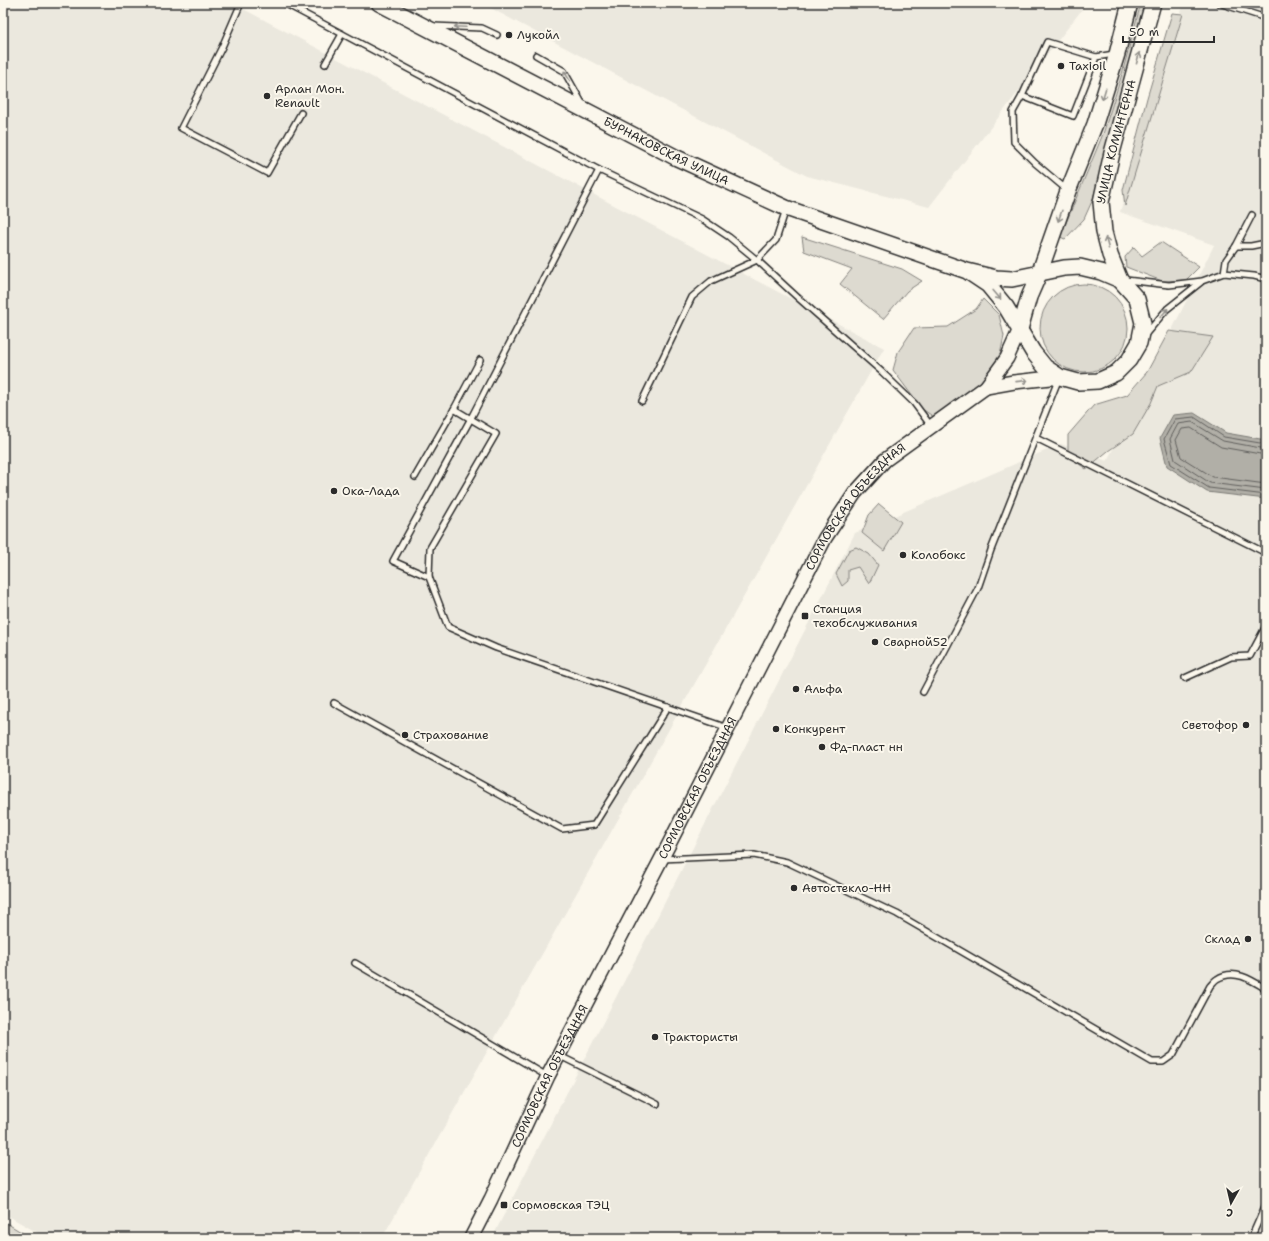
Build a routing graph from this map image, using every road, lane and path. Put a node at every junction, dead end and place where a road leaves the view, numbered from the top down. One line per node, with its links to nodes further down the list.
1 (241, 3): 17 (lane)
2 (284, 3): 9 (lane)
3 (379, 3): 8 (main road, БУРНАКОВСКАЯ УЛИЦА)
4 (1130, 3): 11 (main road, УЛИЦА КОМИНТЕРНА)
5 (1153, 3): 29 (main road, УЛИЦА КОМИНТЕРНА, one-way to 5)
6 (1219, 3): 7 (lane)
7 (1266, 18)
8 (421, 25): 10 (lane, one-way to 8); 16 (main road, БУРНАКОВСКАЯ УЛИЦА)
9 (342, 34): 14 (lane); 18 (lane)
10 (497, 35)
11 (1117, 54): 13 (lane); 19 (main road, УЛИЦА КОМИНТЕРНА, one-way to 19)
12 (536, 55): 16 (lane, one-way to 12)
13 (1096, 57): 15 (lane); 15 (lane)
14 (325, 64)
15 (1022, 96): 19 (lane)
16 (585, 110): 20 (main road, БУРНАКОВСКАЯ УЛИЦА)
17 (301, 113)
18 (599, 170): 24 (lane); 38 (lane)
19 (1068, 191): 27 (main road, УЛИЦА КОМИНТЕРНА, one-way to 27)
20 (786, 208): 24 (lane); 25 (main road, БУРНАКОВСКАЯ УЛИЦА)
21 (1252, 215): 23 (lane)
22 (1266, 244): 23 (lane)
23 (1236, 246): 26 (lane)
24 (757, 260): 36 (lane); 39 (lane)
25 (966, 271): 27 (main road); 31 (main road, one-way to 31)
26 (1224, 273): 28 (lane); 30 (lane)
27 (1039, 274): 29 (main road); 31 (main road)
28 (1266, 279)
29 (1120, 280): 30 (lane); 32 (main road)
30 (1202, 281): 32 (lane, one-way to 30)
31 (1020, 329): 34 (main road); 35 (street)
32 (1139, 343): 34 (main road)
33 (480, 360): 37 (lane)
34 (1060, 377): 35 (street, one-way to 34); 40 (lane)
35 (986, 387): 39 (street, СОРМОВСКАЯ ОБЪЕЗДНАЯ)
36 (642, 401)
37 (454, 409): 38 (lane); 41 (lane)
38 (470, 420): 43 (lane); 43 (lane)
39 (931, 427): 49 (street, СОРМОВСКАЯ ОБЪЕЗДНАЯ)
40 (1036, 438): 42 (lane); 46 (lane)
41 (415, 477)
42 (1266, 553)
43 (429, 577): 48 (lane)
44 (1266, 626): 45 (lane)
45 (1185, 678)
46 (924, 692)
47 (334, 703): 48 (lane)
48 (668, 707): 49 (lane)
49 (728, 728): 50 (street, СОРМОВСКАЯ ОБЪЕЗДНАЯ)
50 (661, 859): 52 (lane); 53 (street, СОРМОВСКАЯ ОБЪЕЗДНАЯ)
51 (355, 963): 54 (lane)
52 (1266, 989)
53 (560, 1056): 54 (street, СОРМОВСКАЯ ОБЪЕЗДНАЯ); 55 (lane)
54 (548, 1076): 57 (street, СОРМОВСКАЯ ОБЪЕЗДНАЯ)
55 (657, 1104)
56 (1266, 1204): 58 (lane)
57 (470, 1238)
58 (1251, 1238)

